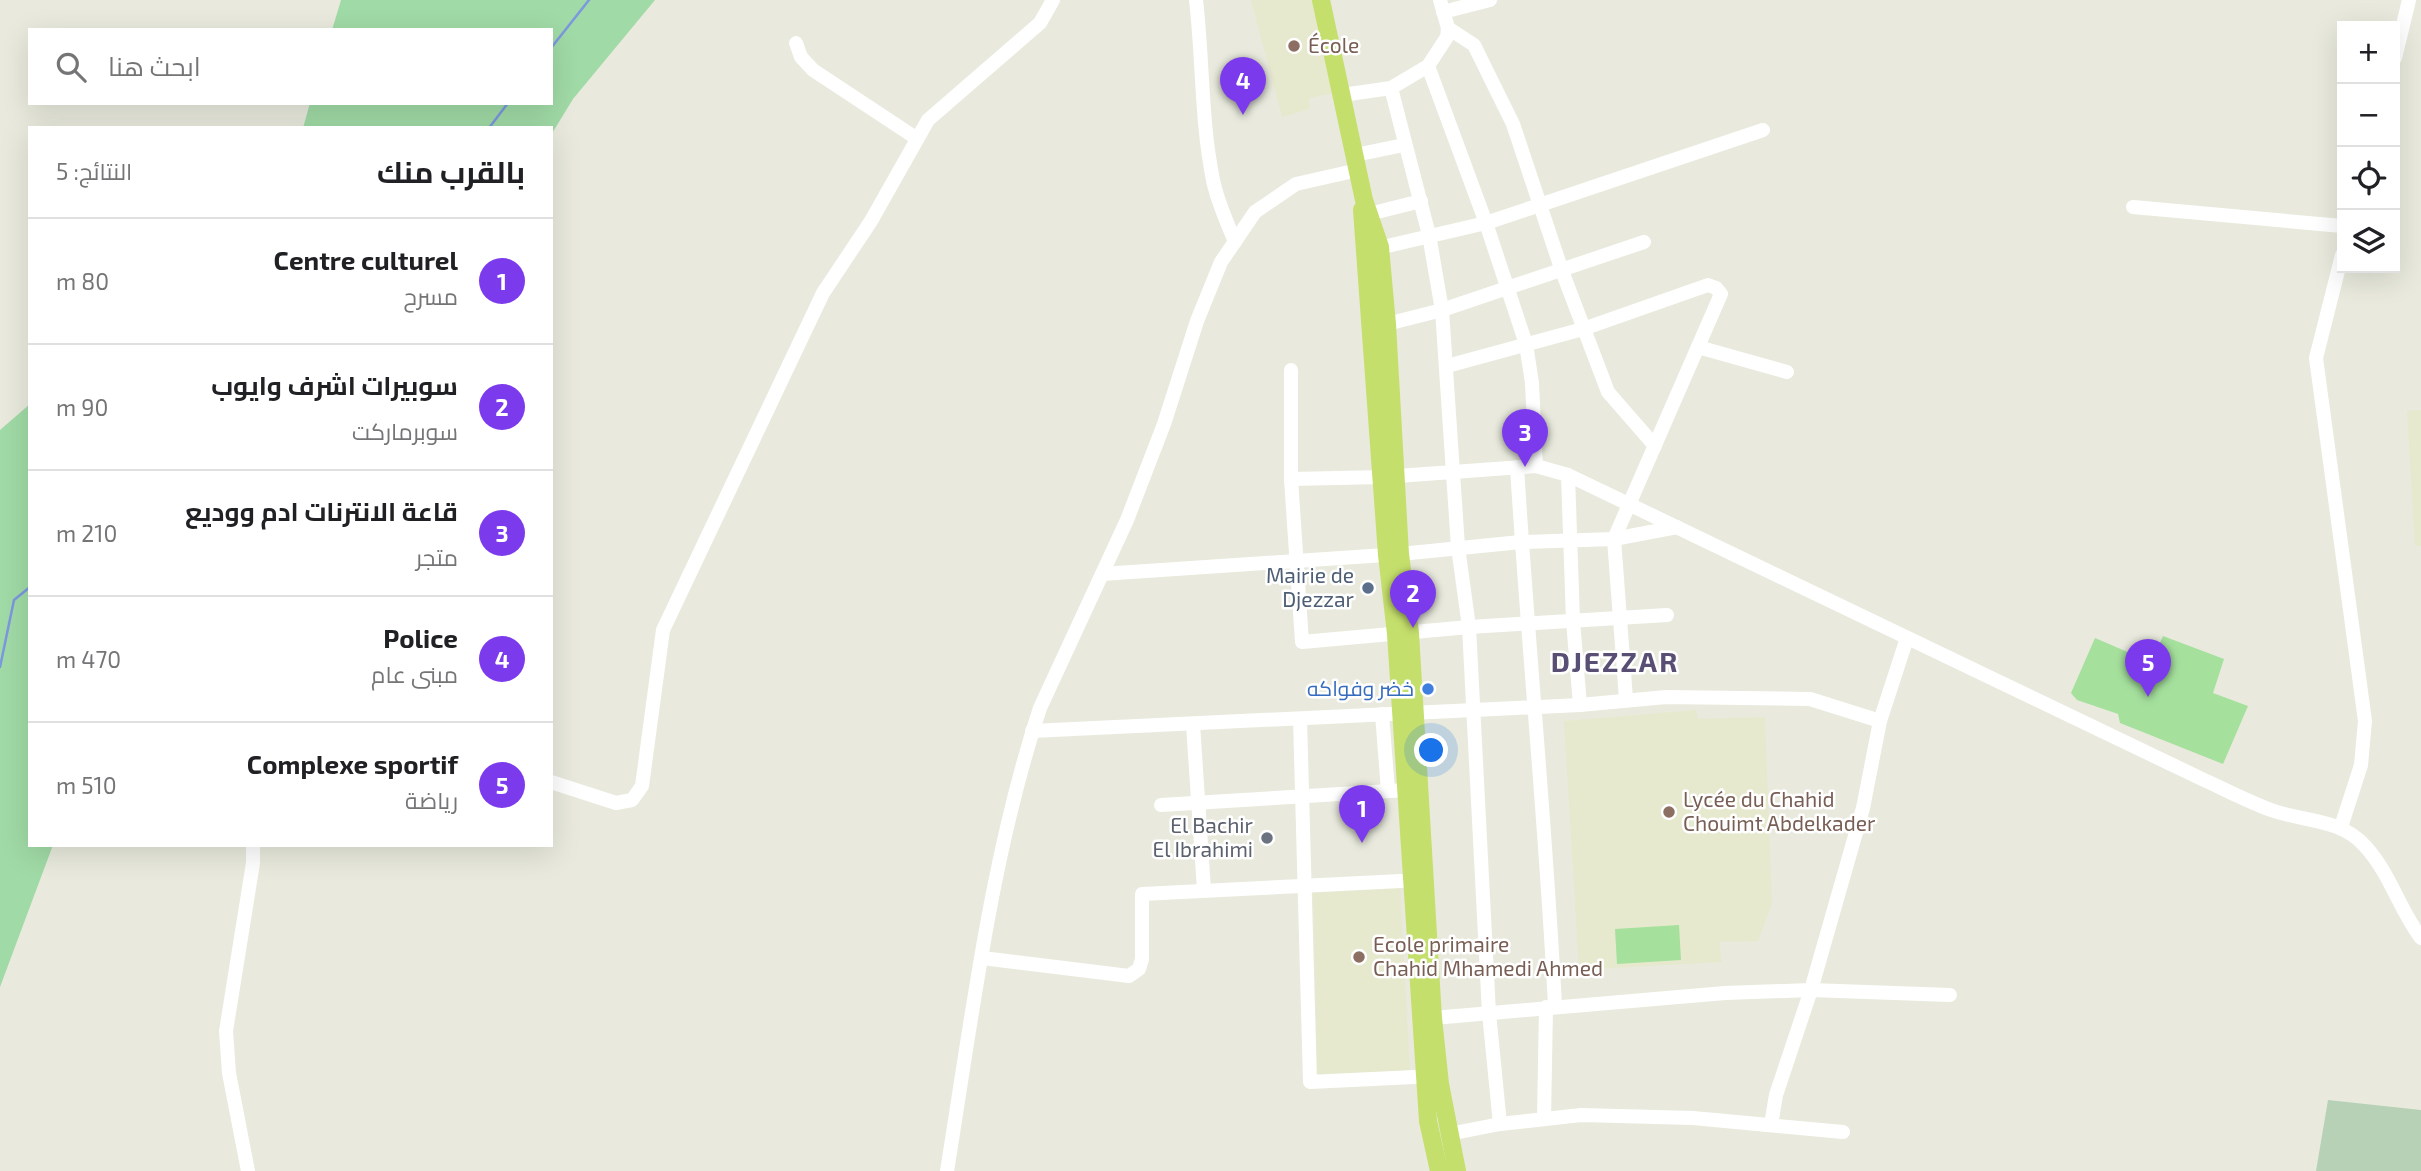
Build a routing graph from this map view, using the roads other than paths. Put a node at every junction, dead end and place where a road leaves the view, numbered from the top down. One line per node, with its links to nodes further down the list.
1 (1053, 0): 14 (street)
2 (1196, 0): 24 (street)
3 (1321, 0): 12 (main road)
4 (1490, 0): 6 (street)
5 (2409, 0): 8 (street)
6 (1442, 6): 7 (street)
7 (1448, 27): 10 (street); 18 (street)
8 (2400, 37)
9 (796, 44): 14 (street)
10 (1427, 66): 11 (street); 21 (street)
11 (1391, 88): 12 (street); 15 (street)
12 (1342, 95): 16 (main road)
13 (1763, 130): 18 (street)
14 (916, 138): 71 (street)
15 (1404, 145): 16 (street); 17 (street)
16 (1357, 162): 20 (main road); 24 (street)
17 (1421, 201): 20 (street); 23 (street)
18 (1541, 203): 21 (street); 27 (street)
19 (2133, 207): 22 (street)
20 (1365, 210): 26 (main road)
21 (1486, 223): 23 (street); 29 (street)
22 (2337, 226)
23 (1429, 235): 26 (street); 30 (street)
24 (1235, 242): 53 (street)
25 (1644, 242): 27 (street)
26 (1373, 249): 31 (main road)
27 (1562, 271): 29 (street); 32 (street)
28 (2337, 273): 76 (street)
29 (1507, 289): 30 (street); 33 (street)
30 (1442, 310): 31 (street); 35 (street)
31 (1380, 326): 43 (main road)
32 (1583, 329): 33 (street); 34 (street); 38 (street)
33 (1526, 344): 35 (street); 39 (street)
34 (1698, 347): 37 (street); 38 (street)
35 (1447, 366): 41 (street)
36 (1291, 370): 44 (street)
37 (1787, 372)
38 (1656, 446): 45 (street)
39 (1536, 466): 40 (street); 42 (street)
40 (1517, 467): 41 (street); 49 (street)
41 (1455, 470): 43 (street); 50 (street)
42 (1568, 475): 45 (street); 48 (street)
43 (1389, 476): 44 (street); 51 (main road)
44 (1291, 480): 52 (street)
45 (1631, 505): 46 (street); 47 (street)
46 (1677, 527): 47 (street); 60 (street)
47 (1614, 539): 48 (street); 55 (street)
48 (1572, 541): 49 (street); 56 (street)
49 (1521, 542): 50 (street); 57 (street)
50 (1458, 547): 51 (street); 58 (street)
51 (1393, 554): 52 (street); 59 (main road)
52 (1297, 559): 53 (street); 59 (street)
53 (1102, 574): 70 (street)
54 (1667, 615): 55 (street)
55 (1619, 619): 56 (street); 61 (street)
56 (1573, 621): 57 (street); 62 (street)
57 (1526, 624): 58 (street); 63 (street)
58 (1469, 627): 59 (street); 64 (street)
59 (1403, 633): 65 (main road)
60 (1908, 638): 68 (street); 76 (street)
61 (1626, 699): 62 (street); 68 (street)
62 (1580, 705): 63 (street)
63 (1533, 706): 64 (street); 85 (street)
64 (1474, 708): 65 (street); 86 (street)
65 (1408, 712): 66 (street); 72 (main road); 78 (main road)
66 (1382, 714): 67 (street); 72 (street)
67 (1300, 719): 69 (street); 73 (street)
68 (1880, 722): 83 (street)
69 (1193, 724): 70 (street); 74 (street)
70 (1032, 731): 82 (street)
71 (553, 783)
72 (1397, 790): 73 (street); 78 (main road)
73 (1304, 796): 74 (street); 79 (street)
74 (1198, 803): 75 (street); 80 (street)
75 (1161, 805)
76 (2341, 827): 81 (street)
77 (253, 847): 94 (street)
78 (1419, 881): 79 (street); 87 (main road); 88 (main road)
79 (1307, 886): 80 (street); 88 (street)
80 (1204, 890): 82 (street)
81 (2421, 939)
82 (982, 958): 95 (street)
83 (1811, 990): 84 (street); 85 (street); 91 (street)
84 (1950, 995)
85 (1550, 1007): 86 (street); 89 (street)
86 (1489, 1013): 87 (street); 90 (street)
87 (1433, 1018): 88 (main road)
88 (1432, 1076): 93 (main road); 96 (main road)
89 (1544, 1119): 90 (street); 91 (street)
90 (1500, 1124): 93 (street)
91 (1771, 1125): 92 (street)
92 (1843, 1132)
93 (1449, 1134): 97 (main road)
94 (248, 1171)
95 (947, 1171)
96 (1439, 1171)
97 (1457, 1171)

